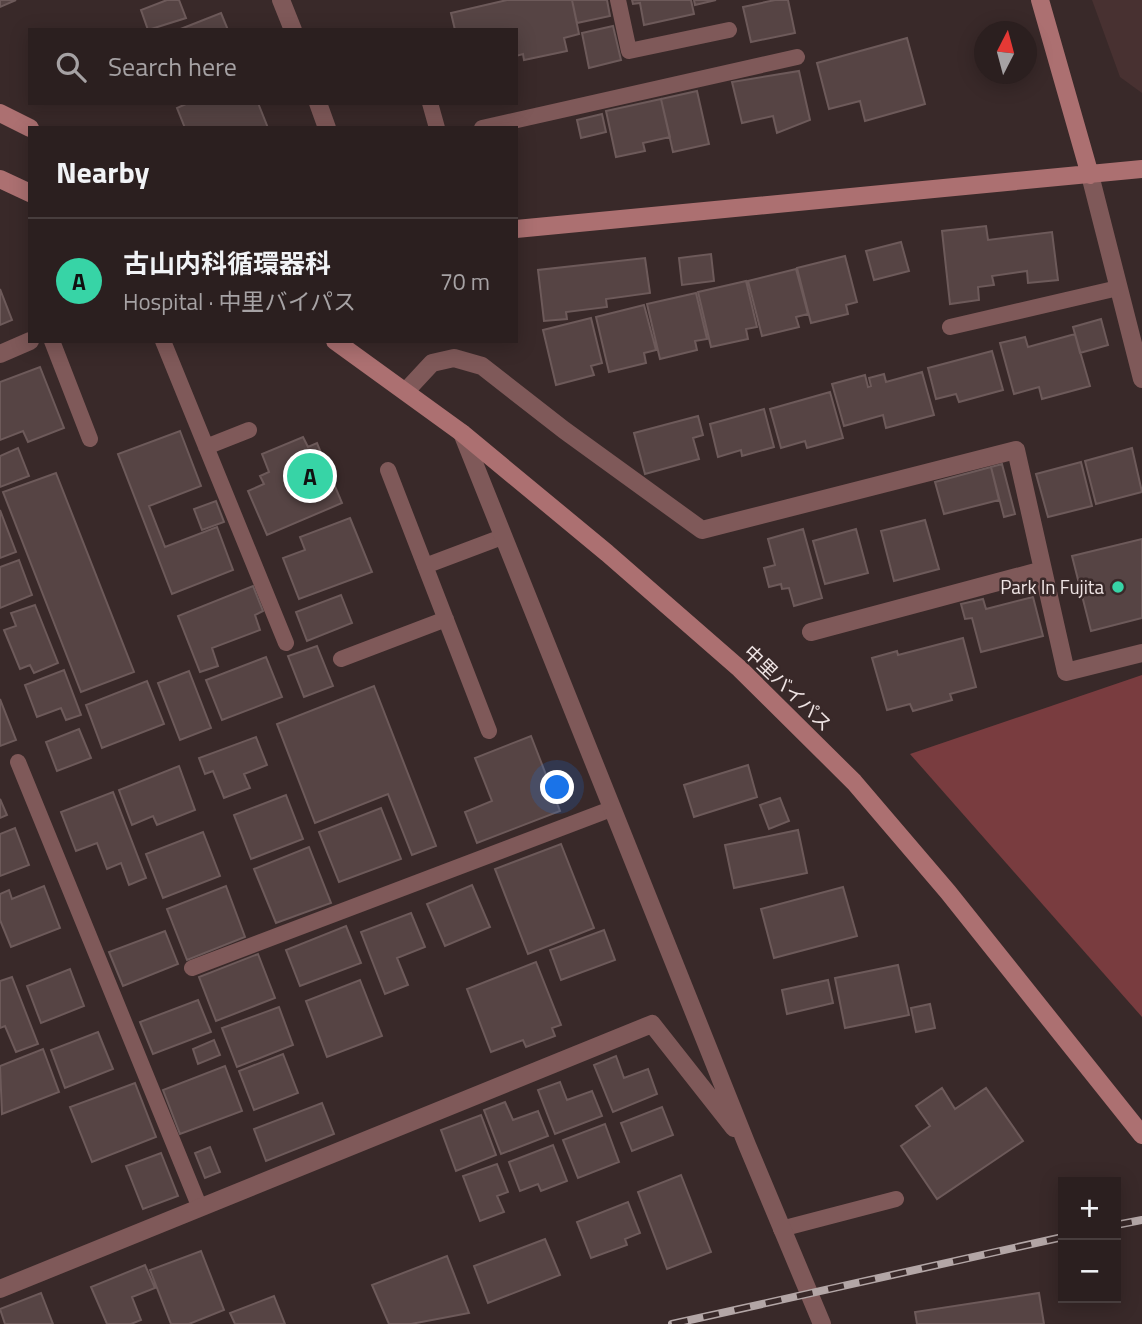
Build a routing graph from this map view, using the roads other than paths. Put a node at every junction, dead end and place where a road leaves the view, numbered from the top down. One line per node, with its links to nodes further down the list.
1 (281, 0): 4 (street)
2 (618, 0): 5 (lane)
3 (1040, 0): 15 (street)
4 (292, 28)
5 (729, 30)
6 (797, 57): 12 (lane)
7 (319, 105): 10 (street)
8 (431, 105): 11 (lane)
9 (0, 113): 13 (street)
10 (326, 126)
11 (436, 126)
12 (491, 126)
13 (28, 127)
14 (1142, 169): 15 (street)
15 (1090, 175): 18 (street); 19 (street)
16 (0, 179): 17 (street)
17 (28, 191)
18 (518, 229)
19 (1118, 288): 20 (lane); 26 (street)
20 (950, 327)
21 (28, 342): 25 (street)
22 (53, 343): 30 (lane)
23 (164, 343): 31 (lane)
24 (338, 343): 27 (street, 中里バイパス)
25 (0, 354)
26 (1142, 380)
27 (406, 391): 29 (street, 中里バイパス); 35 (street)
28 (249, 430): 31 (lane)
29 (462, 433): 33 (street); 45 (street, 中里バイパス)
30 (90, 439)
31 (206, 447): 38 (lane)
32 (388, 470): 34 (lane)
33 (502, 537): 34 (lane); 43 (street)
34 (425, 566): 36 (lane)
35 (1043, 570): 37 (street); 39 (street)
36 (446, 619): 40 (lane); 41 (lane)
37 (811, 632)
38 (286, 643)
39 (1142, 653)
40 (341, 659)
41 (489, 731)
42 (18, 762): 48 (lane)
43 (611, 809): 44 (lane); 46 (street)
44 (192, 968)
45 (1142, 1135)
46 (747, 1145): 48 (street); 49 (street)
47 (896, 1199): 49 (lane)
48 (200, 1208): 50 (street)
49 (781, 1229): 51 (street)
50 (0, 1289)
51 (822, 1324)

